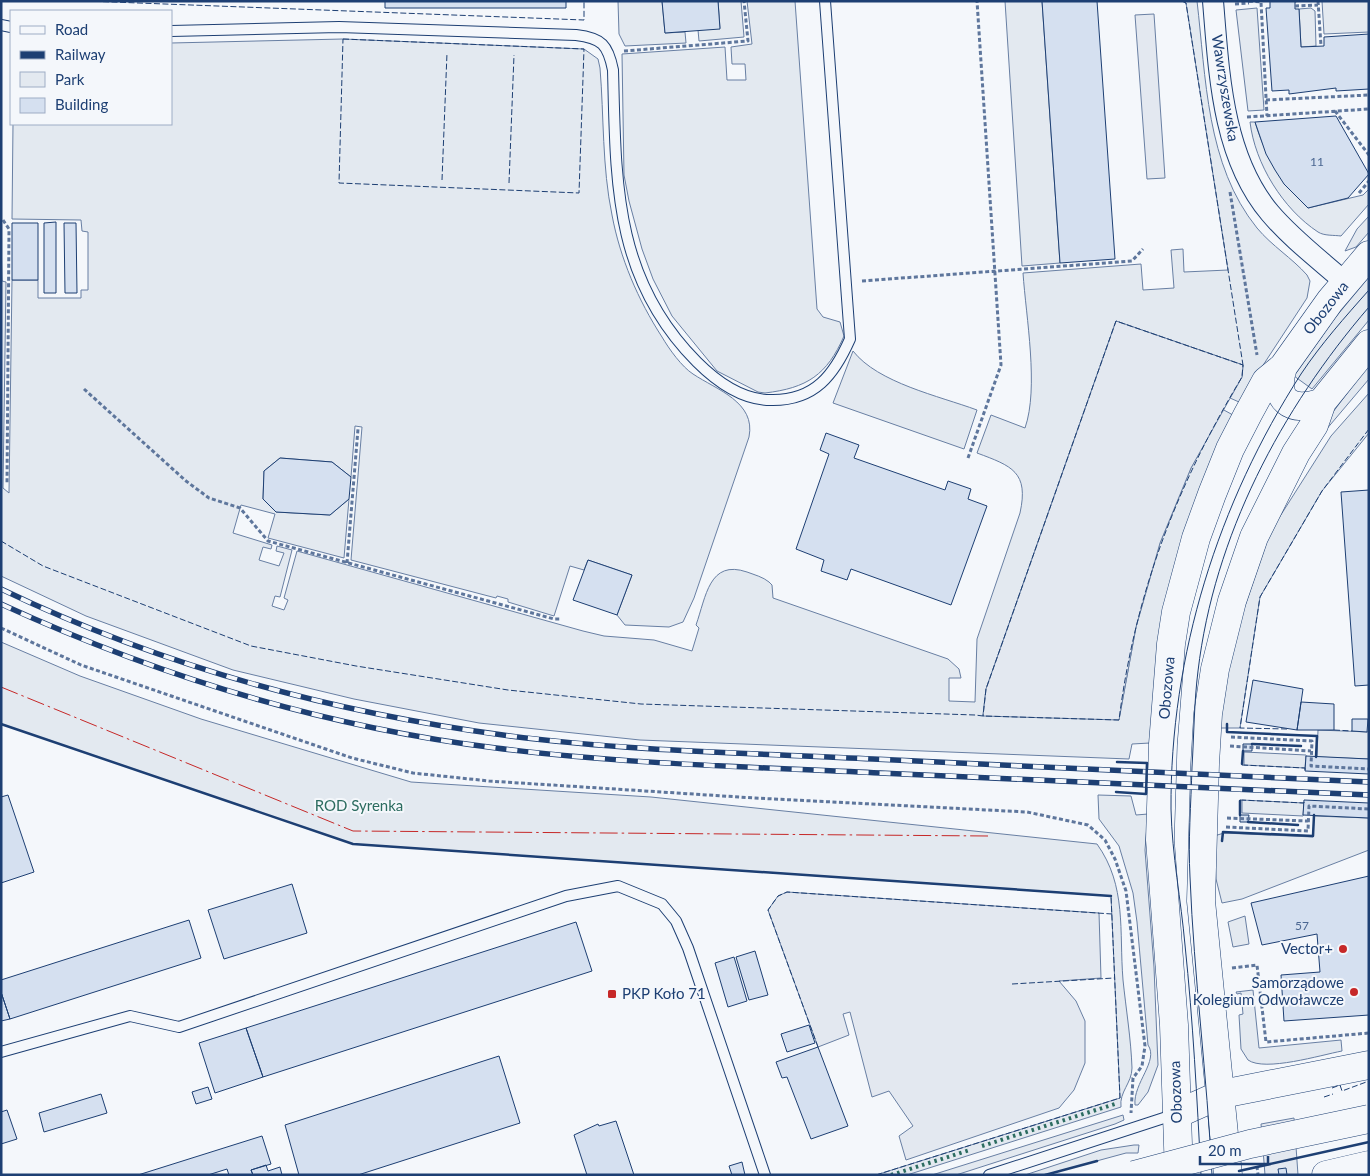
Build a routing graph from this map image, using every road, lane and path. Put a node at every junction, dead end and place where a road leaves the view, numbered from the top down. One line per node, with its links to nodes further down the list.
1 (744, 1): 10 (path)
2 (825, 1): 25 (lane)
3 (977, 1): 24 (path)
4 (1249, 2): 5 (path); 12 (path)
5 (1222, 3): 26 (street, Wawrzyszewska)
6 (1318, 3): 7 (path); 9 (path)
7 (1295, 6)
8 (172, 31): 10 (lane)
9 (1320, 46)
10 (610, 52): 25 (lane)
11 (1369, 95): 12 (path)
12 (1266, 100): 15 (path)
13 (1369, 109): 14 (path)
14 (1335, 111): 15 (path); 17 (path)
15 (1267, 116): 16 (path)
16 (1245, 117)
17 (1369, 155)
18 (1369, 181): 20 (path)
19 (1228, 184): 28 (path)
20 (1359, 192)
21 (3, 220): 33 (path)
22 (1143, 249): 24 (path)
23 (1369, 255): 26 (street, Obozowa)
24 (994, 271): 25 (path); 32 (path)
25 (846, 282)
26 (1346, 282): 28 (street, Obozowa)
27 (1369, 344): 30 (street)
28 (1271, 366): 30 (street); 50 (street, Obozowa)
29 (84, 389): 34 (path)
30 (1322, 402): 49 (street)
31 (358, 429): 34 (path)
32 (968, 458)
33 (7, 484)
34 (347, 562): 35 (path)
35 (560, 619)
36 (1, 628): 52 (path)
37 (1244, 738): 39 (path)
38 (1224, 746): 39 (path)
39 (1312, 751): 40 (path)
40 (1369, 769)
41 (1369, 808): 43 (path)
42 (1225, 818): 43 (path)
43 (1308, 821): 44 (path)
44 (1240, 828)
45 (1234, 967): 46 (path)
46 (1369, 1033)
47 (1, 1052): 54 (lane)
48 (1369, 1066): 49 (street)
49 (1222, 1094): 50 (street); 58 (street)
50 (1177, 1114): 52 (lane); 57 (street, Obozowa)
51 (1369, 1119): 56 (street, bridge)
52 (1133, 1129): 55 (lane)
53 (1369, 1165): 59 (street)
54 (765, 1175)
55 (989, 1175)
56 (1134, 1175)
57 (1179, 1175)
58 (1228, 1175)
59 (1326, 1175)

